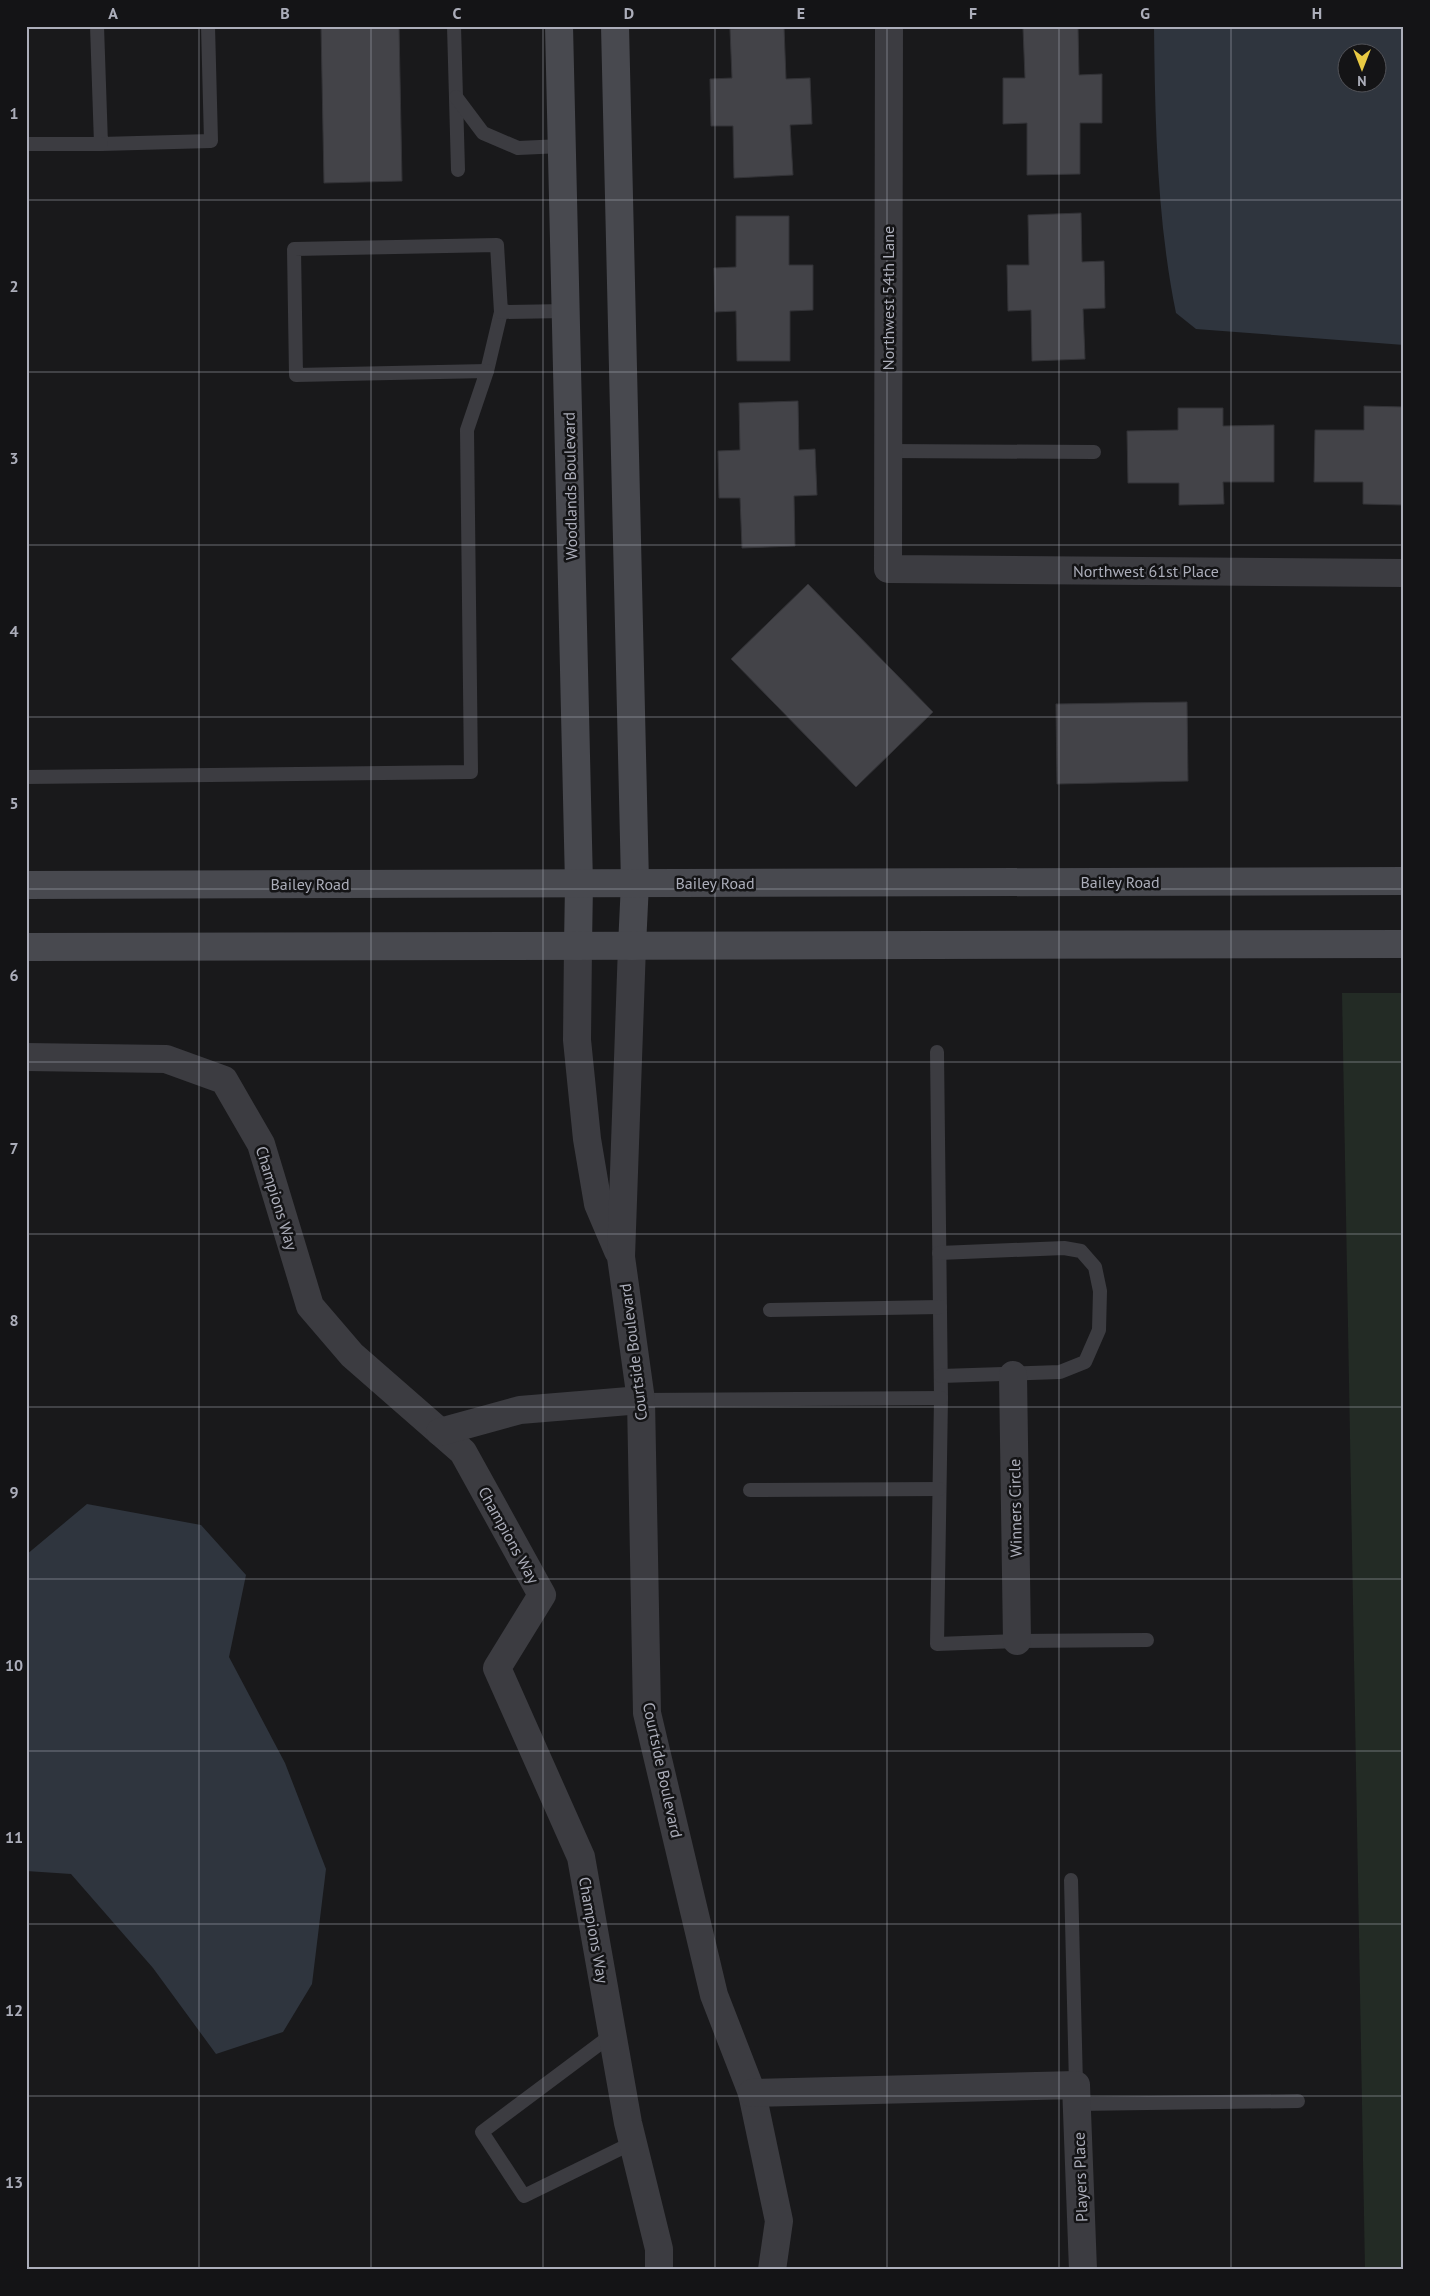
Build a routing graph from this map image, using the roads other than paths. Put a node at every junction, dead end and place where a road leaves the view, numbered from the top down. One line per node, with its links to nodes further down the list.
1 (97, 26): 9 (lane)
2 (208, 26): 9 (lane)
3 (454, 26): 7 (lane)
4 (559, 26): 10 (street, Woodlands Boulevard)
5 (615, 26): 21 (street)
6 (889, 26): 15 (street, Northwest 54th Lane)
7 (456, 97): 10 (lane); 11 (lane)
8 (26, 144): 9 (lane)
9 (101, 144)
10 (562, 146): 12 (street, Woodlands Boulevard)
11 (458, 170)
12 (566, 311): 13 (lane); 22 (street, Woodlands Boulevard)
13 (501, 312): 14 (lane); 14 (lane)
14 (487, 371): 19 (lane)
15 (888, 451): 16 (lane); 17 (street, Northwest 54th Lane)
16 (1094, 452)
17 (888, 569): 18 (street, Northwest 61st Place)
18 (1404, 573)
19 (26, 777)
20 (1404, 881): 21 (street, Bailey Road)
21 (635, 883): 22 (street, Bailey Road); 26 (street)
22 (579, 884): 23 (street, Bailey Road); 25 (street, Woodlands Boulevard)
23 (26, 885)
24 (1404, 944): 26 (street)
25 (578, 946): 26 (street); 27 (street); 31 (street, Courtside Boulevard)
26 (632, 946): 31 (street, Courtside Boulevard)
27 (26, 947)
28 (937, 1052): 30 (lane)
29 (26, 1057): 38 (street, Champions Way)
30 (940, 1253): 32 (lane); 34 (lane)
31 (621, 1257): 37 (street, Courtside Boulevard)
32 (940, 1307): 33 (lane); 35 (lane)
33 (770, 1310)
34 (1014, 1375): 35 (lane); 42 (street, Winners Circle)
35 (941, 1376): 36 (lane)
36 (941, 1398): 37 (lane); 39 (lane)
37 (641, 1400): 38 (street); 45 (street, Courtside Boulevard)
38 (440, 1432): 44 (street, Champions Way)
39 (939, 1489): 40 (lane); 42 (lane)
40 (750, 1490)
41 (1147, 1640): 42 (lane)
42 (1017, 1641)
43 (1071, 1880): 46 (lane)
44 (613, 2034): 48 (street, Champions Way); 48 (lane)
45 (752, 2093): 46 (street); 50 (street, Courtside Boulevard)
46 (1077, 2095): 47 (lane); 51 (street, Players Place)
47 (1298, 2101)
48 (632, 2143): 49 (street, Champions Way)
49 (659, 2270)
50 (772, 2270)
51 (1084, 2270)

